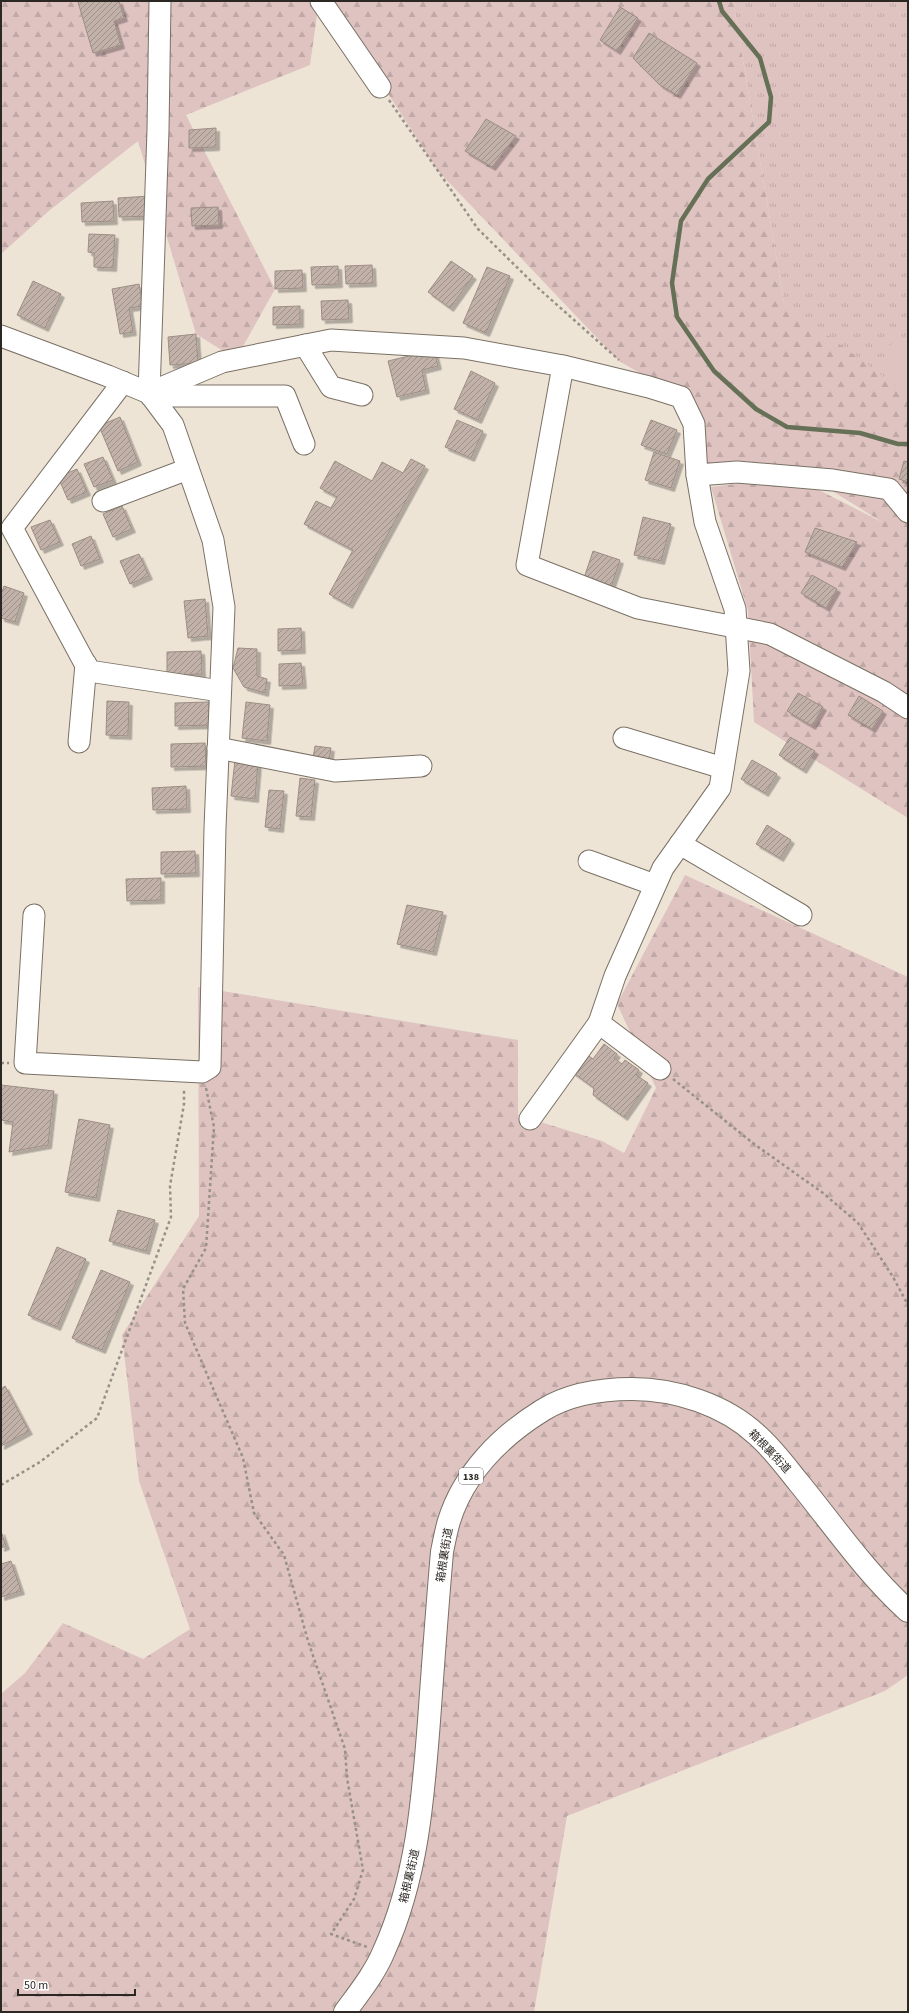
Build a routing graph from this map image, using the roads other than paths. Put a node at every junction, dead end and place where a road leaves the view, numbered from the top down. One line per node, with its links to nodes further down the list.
1 (160, 1): 8 (street)
2 (321, 1): 3 (street)
3 (380, 87)
4 (1, 336): 7 (street)
5 (305, 345): 6 (street); 8 (street); 9 (street)
6 (563, 366): 12 (street); 15 (street)
7 (123, 382): 8 (street); 16 (street)
8 (150, 394): 10 (street); 11 (street)
9 (362, 395)
10 (304, 444)
11 (188, 469): 13 (street); 17 (street)
12 (697, 475): 14 (street); 15 (street)
13 (103, 501)
14 (908, 512)
15 (736, 627): 18 (street); 23 (street)
16 (86, 664): 17 (street); 20 (street)
17 (220, 691): 21 (street)
18 (908, 708)
19 (624, 738): 23 (street)
20 (79, 742)
21 (218, 748): 22 (street); 27 (street)
22 (421, 766)
23 (723, 768): 24 (street)
24 (680, 844): 26 (street); 28 (street)
25 (589, 860): 26 (street)
26 (655, 885): 29 (street)
27 (34, 915)
28 (801, 915)
29 (599, 1023): 30 (street); 31 (street)
30 (660, 1069)
31 (530, 1118)
32 (908, 1611): 33 (highway, 箱根裏街道 / 138)
33 (345, 2012)

